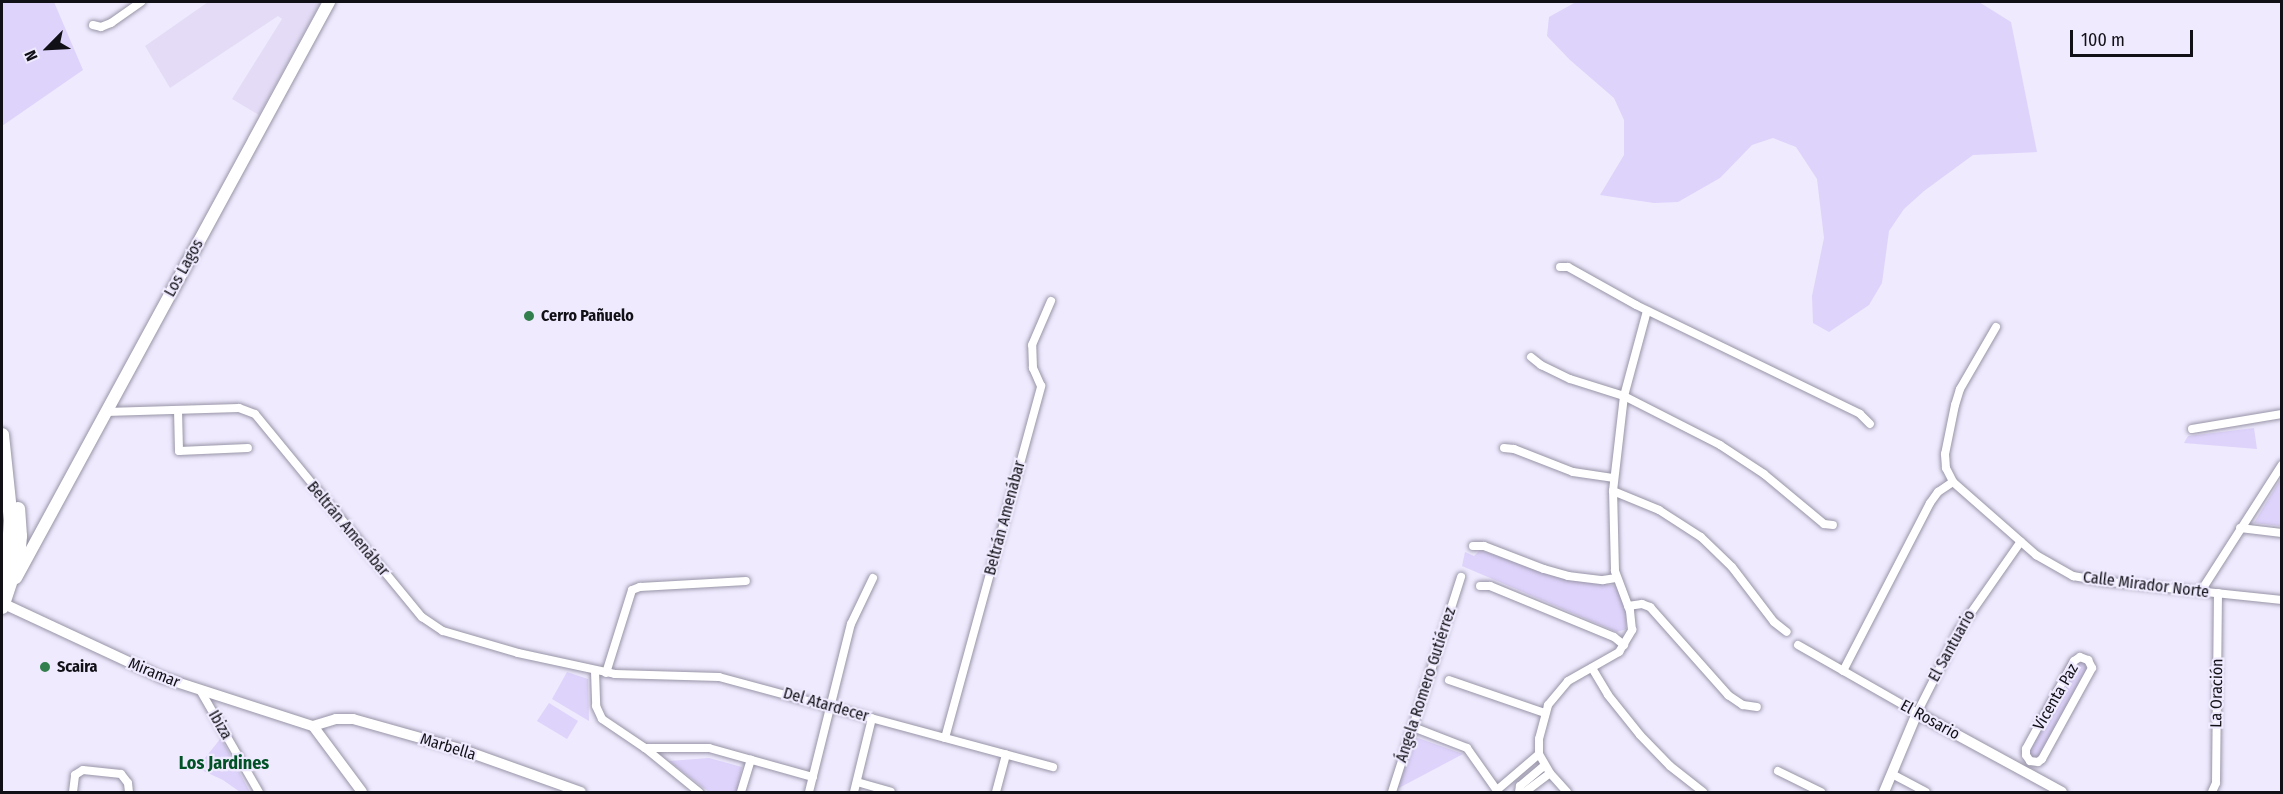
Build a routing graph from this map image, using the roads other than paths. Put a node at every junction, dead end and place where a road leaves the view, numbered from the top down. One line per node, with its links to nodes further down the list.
1 (141, 2): 3 (street)
2 (329, 2): 11 (main road, Los Lagos)
3 (93, 25)
4 (1560, 267): 6 (street)
5 (1051, 301): 55 (street, Beltrán Amenábar)
6 (1647, 310): 9 (street); 13 (street)
7 (1996, 327): 20 (street)
8 (1531, 357): 9 (street)
9 (1624, 396): 19 (street); 22 (street)
10 (178, 410): 11 (street, Beltrán Amenábar); 16 (street); 43 (street, Beltrán Amenábar)
11 (106, 412): 25 (main road, Los Lagos)
12 (2282, 414): 14 (street)
13 (1870, 424)
14 (2192, 429)
15 (2, 435): 28 (main road)
16 (248, 448)
17 (1504, 448): 19 (street)
18 (2282, 465): 23 (street)
19 (1613, 478): 21 (street)
20 (1953, 482): 26 (street, Calle Mirador Norte); 44 (street)
21 (1613, 491): 31 (street); 39 (street)
22 (1833, 525)
23 (2240, 528): 24 (street); 34 (street)
24 (2282, 533)
25 (38, 534): 28 (main road); 36 (main road, Los Lagos)
26 (2020, 542): 34 (street, Calle Mirador Norte); 50 (street, El Santuario)
27 (1473, 546): 31 (street)
28 (14, 548): 36 (main road)
29 (873, 578): 48 (street)
30 (1461, 578): 54 (street, Ángela Romero Gutiérrez)
31 (1616, 578): 38 (street)
32 (746, 581): 45 (street)
33 (1480, 586): 40 (street)
34 (2201, 591): 35 (street, Calle Mirador Norte)
35 (2218, 593): 37 (street, Calle Mirador Norte); 89 (street, La Oración)
36 (2, 600): 47 (street, Miramar)
37 (2282, 600)
38 (1628, 606): 40 (street); 49 (street)
39 (1787, 632)
40 (1624, 645): 42 (street)
41 (1798, 645): 44 (street, El Rosario)
42 (1592, 668): 51 (street); 84 (street)
43 (595, 670): 45 (street, Del Atardecer); 56 (street)
44 (1843, 671): 50 (street, El Rosario)
45 (606, 673): 48 (street, Del Atardecer)
46 (1449, 680): 51 (street)
47 (200, 690): 53 (street, Miramar); 71 (street, Ibiza)
48 (831, 707): 52 (street, Del Atardecer); 66 (street)
49 (1756, 707)
50 (1917, 713): 64 (street, El Rosario); 65 (street, El Santuario)
51 (1545, 714): 58 (street)
52 (872, 718): 55 (street, Del Atardecer); 67 (street)
53 (313, 726): 72 (street); 73 (street, Marbella)
54 (1413, 727): 68 (street); 80 (street, Ángela Romero Gutiérrez)
55 (945, 738): 57 (street, Del Atardecer)
56 (645, 748): 59 (street); 74 (street)
57 (1006, 754): 61 (street, Del Atardecer); 79 (street)
58 (1539, 754): 62 (street); 68 (street)
59 (751, 759): 66 (street); 75 (street)
60 (2030, 761): 60 (street, Vicenta Paz); 64 (street, Vicenta Paz)
61 (1053, 767)
62 (1547, 769): 81 (street); 82 (street); 83 (street)
63 (1778, 771): 85 (street)
64 (2024, 772): 88 (street, El Rosario)
65 (1892, 774): 86 (street, El Santuario); 87 (street)
66 (813, 777): 76 (street)
67 (857, 783): 77 (street); 78 (street)
68 (1498, 791)
69 (72, 792): 70 (street)
70 (129, 792)
71 (259, 792)
72 (362, 792)
73 (581, 792)
74 (699, 792)
75 (741, 792)
76 (809, 792)
77 (854, 792)
78 (891, 792)
79 (996, 792)
80 (1392, 792)
81 (1519, 792)
82 (1526, 792)
83 (1567, 792)
84 (1703, 792)
85 (1821, 792)
86 (1884, 792)
87 (1926, 792)
88 (2062, 792)
89 (2212, 792)

